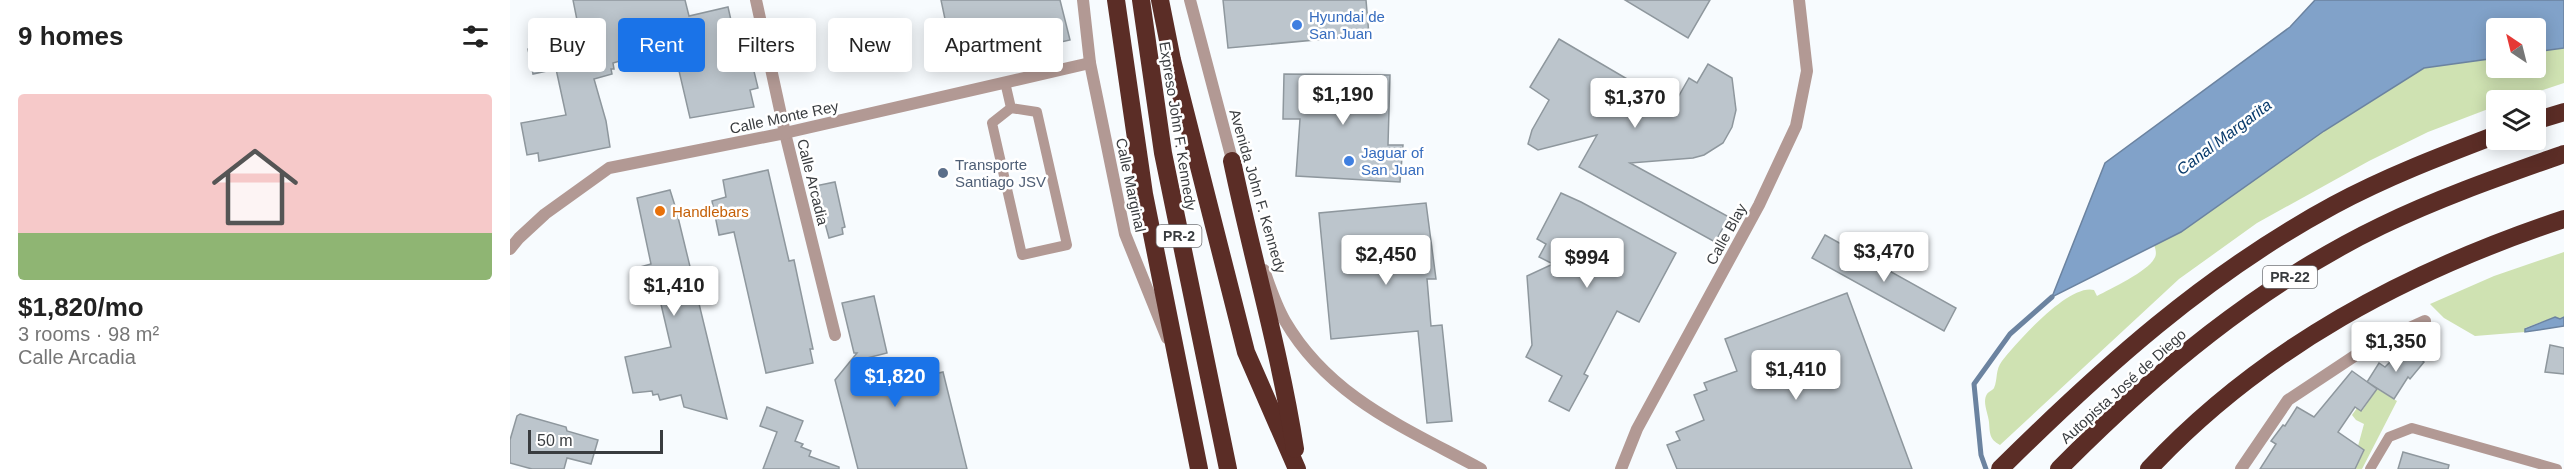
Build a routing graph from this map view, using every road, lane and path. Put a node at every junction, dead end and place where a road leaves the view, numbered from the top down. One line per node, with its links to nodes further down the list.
1 (756, 0): 13 (street, Calle Arcadia)
2 (1083, 0): 8 (street, Calle Marginal)
3 (1116, 0): 21 (highway, PR-2)
4 (1141, 0): 23 (highway, Expreso John F. Kennedy / PR-2)
5 (1160, 0): 24 (highway)
6 (1190, 0): 16 (street, Avenida John F. Kennedy)
7 (1799, 0): 26 (street, Calle Blay)
8 (1090, 63): 9 (street, Calle Monte Rey); 21 (street, Calle Marginal)
9 (1005, 82): 10 (lane); 13 (street, Calle Monte Rey)
10 (1011, 108): 10 (lane)
11 (2564, 112): 12 (highway)
12 (2546, 118)
13 (785, 133): 18 (street, Calle Monte Rey); 20 (street, Calle Arcadia)
14 (2486, 139): 27 (highway)
15 (2564, 154): 28 (highway, Autopista José de Diego / PR-22)
16 (1232, 161): 24 (highway); 25 (street, Avenida John F. Kennedy)
17 (2564, 219): 29 (highway)
18 (510, 249)
19 (2425, 321): 30 (street)
20 (835, 335)
21 (1179, 369): 22 (highway, PR-2)
22 (1198, 469)
23 (1228, 469)
24 (1298, 469)
25 (1481, 469)
26 (1621, 469)
27 (2000, 469)
28 (2059, 469)
29 (2149, 469)
30 (2241, 469)
31 (2370, 469): 32 (lane)
32 (2557, 469)

